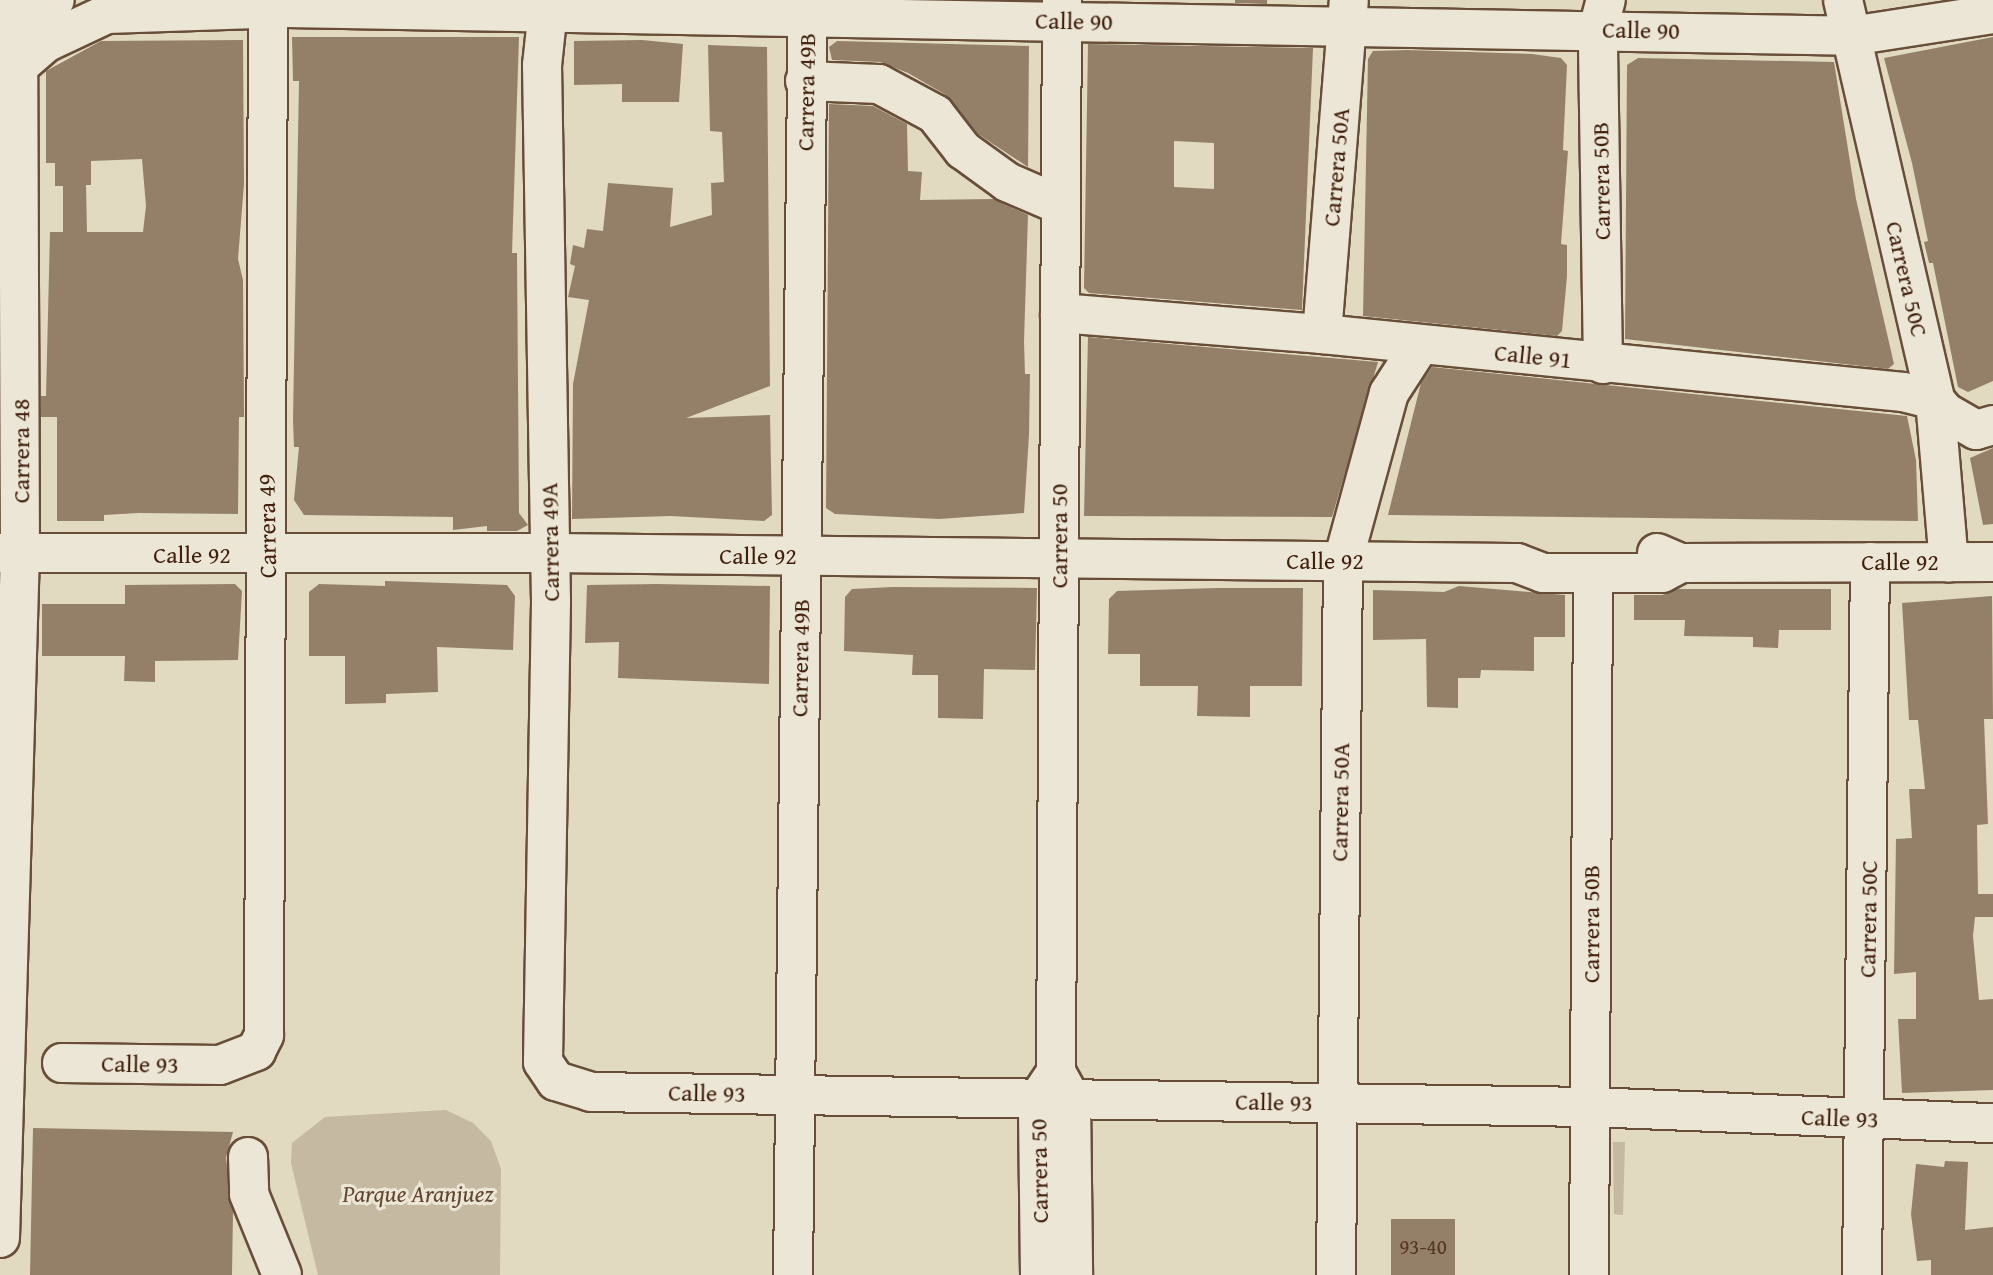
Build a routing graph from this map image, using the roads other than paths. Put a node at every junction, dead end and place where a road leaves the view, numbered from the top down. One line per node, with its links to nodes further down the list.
1 (55, 0): 10 (street)
2 (268, 4): 3 (street, Calle 90); 10 (street, Calle 90); 21 (street, Carrera 49)
3 (549, 8): 4 (street, Calle 90); 20 (street, Carrera 49A)
4 (808, 9): 5 (street, Calle 90); 11 (street, Carrera 49B)
5 (1062, 10): 6 (street, Calle 90); 12 (street, Carrera 50)
6 (1348, 13): 8 (street, Calle 90); 14 (street, Carrera 50A)
7 (1993, 14): 9 (street, Calle 90)
8 (1602, 15): 9 (street, Calle 90); 16 (street, Carrera 50B)
9 (1847, 18): 17 (street, Carrera 50C)
10 (14, 42): 19 (street, Carrera 48)
11 (805, 81): 12 (street); 22 (street, Carrera 49B)
12 (1058, 204): 13 (street, Carrera 50)
13 (1060, 313): 14 (street, Calle 91); 23 (street, Carrera 50)
14 (1322, 334): 15 (street, Calle 91)
15 (1420, 345): 16 (street, Calle 91); 24 (street, Carrera 50A)
16 (1603, 364): 17 (street, Calle 91)
17 (1935, 400): 18 (street, Calle 91); 26 (street, Carrera 50C)
18 (1993, 425)
19 (10, 553): 21 (street, Calle 92); 32 (street, Carrera 48)
20 (550, 553): 21 (street, Calle 92); 22 (street, Calle 92); 34 (street, Carrera 49A)
21 (267, 554): 31 (street, Carrera 49)
22 (801, 557): 23 (street, Calle 92); 36 (street, Carrera 49B)
23 (1059, 559): 24 (street, Calle 92); 35 (street, Carrera 50)
24 (1343, 561): 28 (street, Calle 92); 37 (street, Carrera 50A)
25 (1870, 562): 26 (street, Calle 92); 29 (street, Calle 92); 40 (street, Carrera 50C)
26 (1950, 562): 27 (street, Calle 92)
27 (1993, 562)
28 (1517, 563): 29 (street, Calle 92); 30 (street, Calle 92)
29 (1681, 563): 30 (street, Calle 92)
30 (1592, 573): 39 (street, Carrera 50B)
31 (257, 1051): 33 (street, Calle 93)
32 (4, 1062): 38 (street, Carrera 48)
33 (62, 1063)
34 (556, 1081): 36 (street, Calle 93)
35 (1055, 1090): 36 (street, Calle 93); 37 (street, Calle 93); 46 (street, Carrera 50); 47 (street, Carrera 50)
36 (794, 1094): 45 (street, Carrera 49B)
37 (1335, 1103): 39 (street, Calle 93); 48 (street, Carrera 50A)
38 (4, 1104): 43 (street, Carrera 48)
39 (1590, 1108): 40 (street, Calle 93); 49 (street, Carrera 50B)
40 (1864, 1119): 41 (street, Calle 93); 50 (street, Carrera 50C)
41 (1993, 1123)
42 (248, 1157): 44 (street)
43 (0, 1238)
44 (282, 1275)
45 (793, 1275)
46 (1040, 1275)
47 (1073, 1275)
48 (1336, 1275)
49 (1589, 1275)
50 (1862, 1275)

